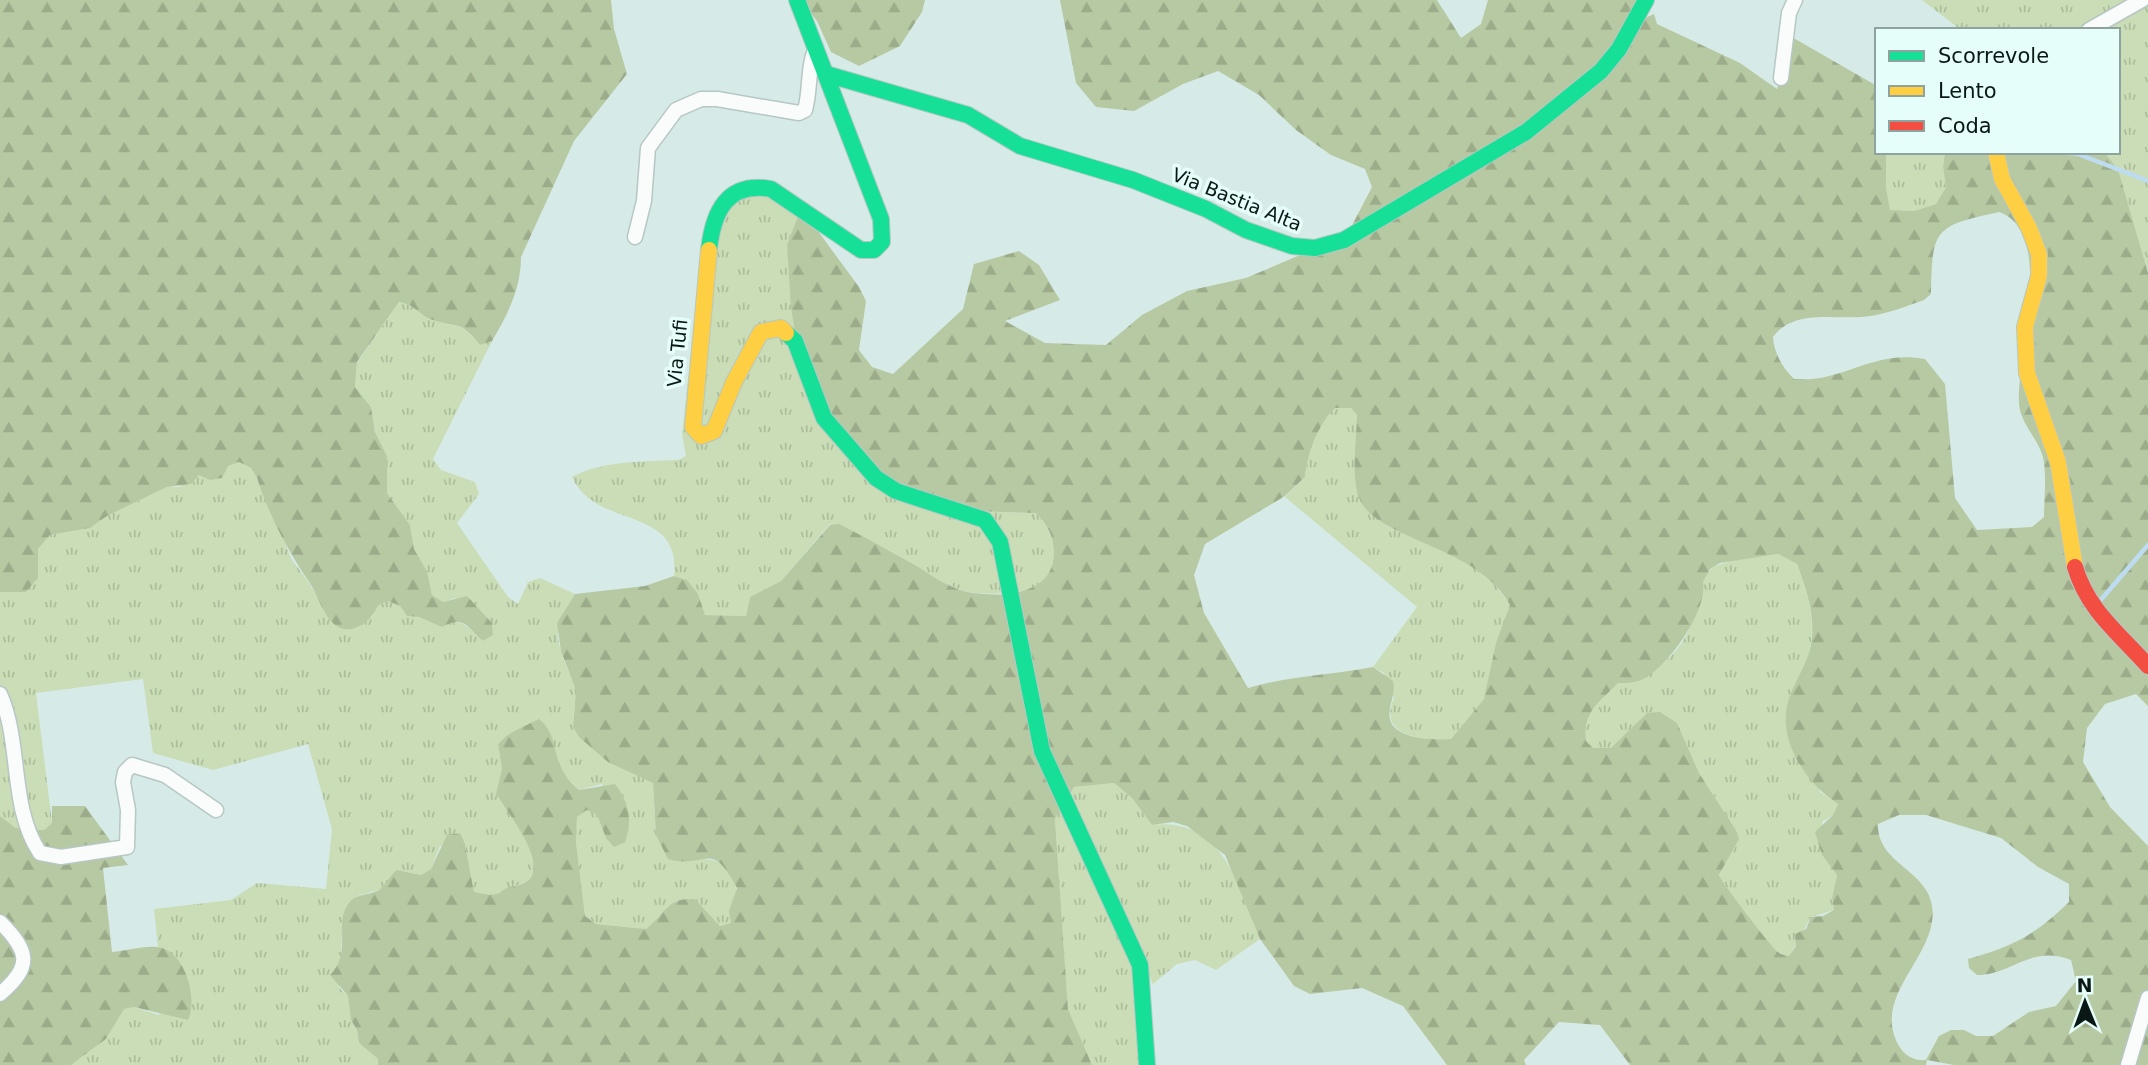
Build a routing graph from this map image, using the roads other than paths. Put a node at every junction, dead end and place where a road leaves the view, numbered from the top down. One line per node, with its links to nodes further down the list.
1 (797, 0): 6 (street, Via Tufi)
2 (1646, 0): 7 (street, Via Bastia Alta)
3 (1795, 0): 8 (street)
4 (2142, 0): 5 (street)
5 (2093, 28)
6 (816, 47): 7 (street, Via Tufi); 10 (street)
7 (826, 74): 17 (street, Via Tufi)
8 (1781, 78)
9 (1996, 154): 11 (street)
10 (635, 237)
11 (2148, 666)
12 (0, 694): 13 (street)
13 (216, 810)
14 (0, 922): 15 (street)
15 (0, 994)
16 (2148, 998): 18 (street)
17 (1147, 1065)
18 (2128, 1065)

